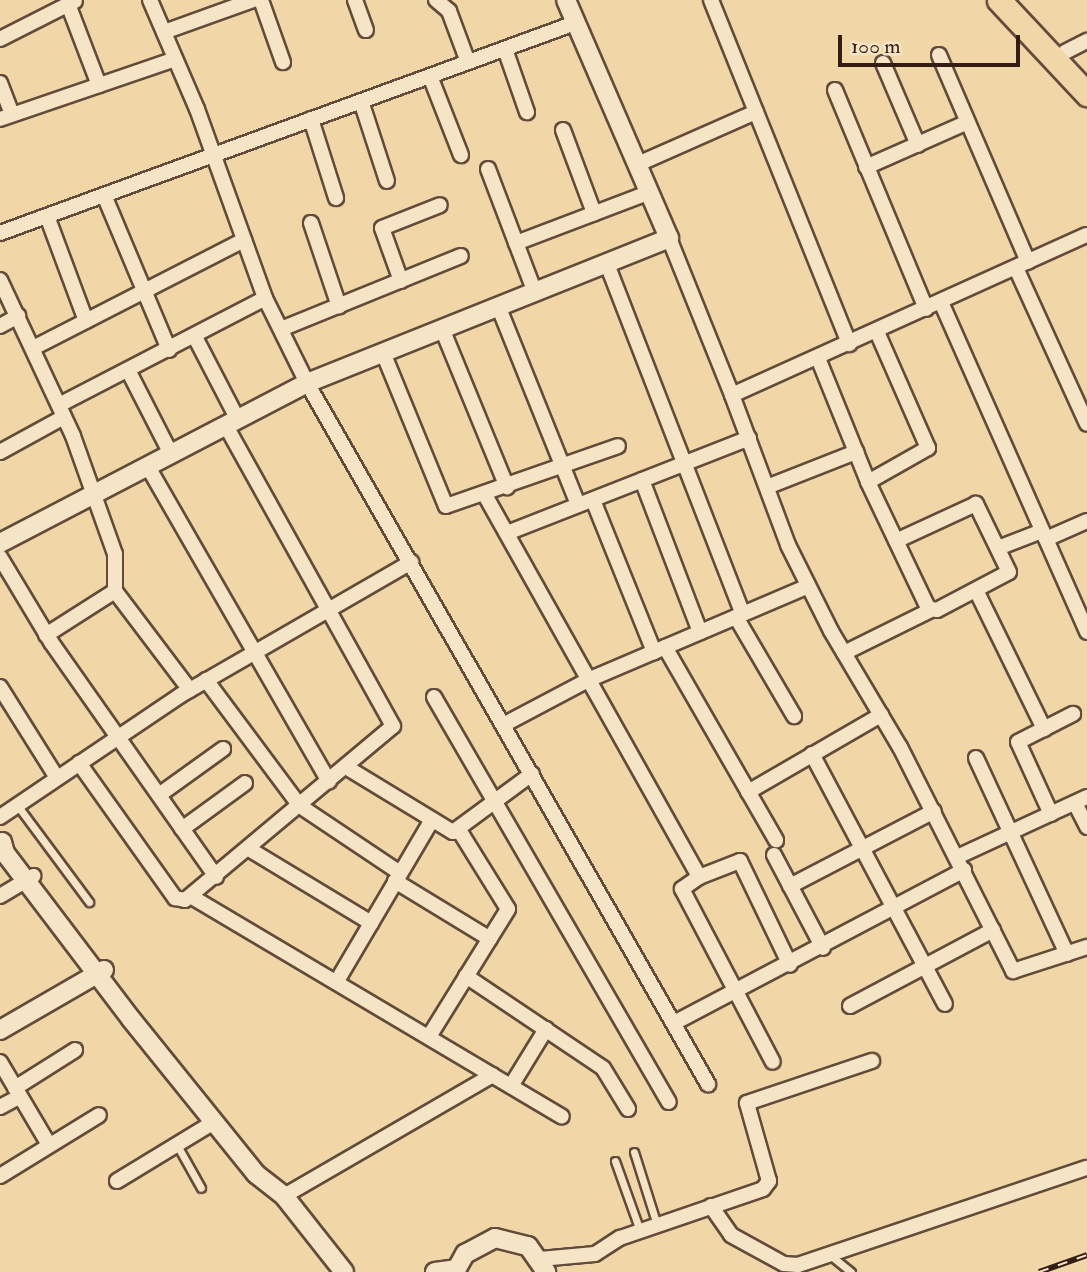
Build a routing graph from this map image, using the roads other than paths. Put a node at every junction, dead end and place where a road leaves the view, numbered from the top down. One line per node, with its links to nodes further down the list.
1 (149, 0): 13 (street)
2 (253, 0): 13 (street)
3 (261, 0): 20 (street)
4 (355, 0): 12 (street)
5 (436, 0): 21 (street)
6 (566, 0): 11 (street)
7 (711, 0): 31 (street)
8 (999, 0): 28 (highway)
9 (1016, 0): 17 (highway)
10 (65, 3): 14 (street); 26 (street)
11 (575, 23): 16 (street); 39 (street)
12 (366, 30)
13 (164, 32): 19 (street)
14 (0, 39)
15 (1087, 41): 17 (street)
16 (505, 49): 21 (street); 30 (street)
17 (1065, 52): 24 (highway)
18 (939, 55): 34 (street)
19 (176, 59): 26 (street); 37 (street)
20 (283, 62)
21 (468, 62): 23 (street)
22 (883, 63): 36 (street)
23 (430, 76): 29 (street); 38 (street)
24 (1087, 77)
25 (0, 83): 32 (street)
26 (99, 85): 32 (street)
27 (835, 90): 40 (street)
28 (1087, 94)
29 (361, 101): 33 (street); 42 (street)
30 (527, 112)
31 (756, 112): 39 (street); 74 (street)
32 (6, 117)
33 (311, 119): 37 (street); 45 (street)
34 (968, 122): 36 (street); 57 (street)
35 (562, 130): 47 (street)
36 (918, 145): 40 (street)
37 (213, 154): 44 (street); 53 (street)
38 (461, 155)
39 (638, 164): 43 (street)
40 (866, 167): 66 (street)
41 (488, 169): 54 (street)
42 (387, 181)
43 (650, 191): 47 (street); 52 (street)
44 (104, 195): 48 (street); 60 (street)
45 (336, 198)
46 (440, 205): 59 (street)
47 (594, 213): 54 (street)
48 (47, 216): 50 (street); 68 (street)
49 (311, 223): 64 (street)
50 (0, 233)
51 (1087, 235): 57 (street)
52 (669, 238): 56 (street); 81 (street)
53 (244, 240): 60 (street); 62 (street)
54 (516, 243): 61 (street)
55 (461, 256): 59 (street)
56 (607, 264): 61 (street); 90 (street)
57 (1022, 265): 63 (street); 84 (street)
58 (0, 280): 67 (street)
59 (401, 281): 64 (street)
60 (145, 291): 68 (street); 76 (street)
61 (535, 293): 65 (street)
62 (265, 298): 70 (street); 73 (street)
63 (941, 302): 66 (street); 103 (street)
64 (339, 306): 70 (street)
65 (499, 308): 71 (street); 92 (street)
66 (926, 309): 72 (street)
67 (18, 316): 69 (street); 75 (street)
68 (86, 321): 75 (street)
69 (0, 326)
70 (281, 329): 80 (street)
71 (443, 331): 77 (street); 95 (street)
72 (877, 332): 74 (street); 94 (street)
73 (195, 337): 76 (street); 83 (street)
74 (849, 344): 78 (street)
75 (33, 348): 82 (street)
76 (169, 350): 79 (street)
77 (384, 355): 80 (street); 98 (street)
78 (818, 358): 81 (street); 89 (street)
79 (129, 372): 82 (street); 88 (street)
80 (307, 383): 83 (street); 108 (street)
81 (733, 395): 85 (street)
82 (61, 411): 87 (street); 97 (street)
83 (232, 423): 88 (street); 112 (street)
84 (1087, 424)
85 (749, 438): 90 (street); 96 (street)
86 (618, 446): 92 (street)
87 (0, 452)
88 (170, 452): 91 (street)
89 (856, 452): 94 (street); 96 (street)
90 (686, 463): 93 (street); 114 (street)
91 (147, 465): 97 (street); 119 (street)
92 (563, 467): 95 (street); 100 (street)
93 (642, 480): 99 (street); 115 (street)
94 (868, 482): 104 (street)
95 (507, 487): 98 (street)
96 (767, 487): 109 (street)
97 (90, 494): 105 (street); 111 (street)
98 (485, 495): 102 (street)
99 (593, 500): 100 (street); 118 (street)
100 (578, 505): 102 (street)
101 (1087, 521): 103 (street)
102 (507, 533): 122 (street)
103 (1044, 535): 106 (street); 116 (street)
104 (896, 541): 106 (street); 113 (street)
105 (0, 543)
106 (998, 548): 110 (street)
107 (0, 557): 117 (street)
108 (411, 562): 112 (street); 129 (street)
109 (808, 586): 114 (street); 120 (street)
110 (976, 590): 113 (street); 130 (street)
111 (115, 591): 117 (street); 124 (street)
112 (330, 609): 119 (street); 136 (street)
113 (931, 610): 120 (street)
114 (739, 615): 115 (street); 128 (street)
115 (700, 632): 118 (street)
116 (1087, 632)
117 (46, 635): 131 (street)
118 (660, 649): 122 (street); 141 (street)
119 (255, 652): 121 (street); 139 (street)
120 (844, 653): 127 (street)
121 (206, 680): 124 (street); 146 (street)
122 (588, 680): 129 (street); 161 (street)
123 (0, 687): 138 (street)
124 (190, 690): 131 (street)
125 (434, 697): 144 (street)
126 (1073, 714): 130 (street)
127 (881, 715): 133 (street); 147 (street)
128 (794, 716)
129 (503, 725): 137 (street)
130 (1044, 729): 148 (street)
131 (118, 737): 135 (street); 142 (street)
132 (223, 749): 142 (street)
133 (812, 754): 141 (street); 156 (street)
134 (976, 758): 154 (street)
135 (79, 763): 138 (street); 165 (street)
136 (346, 767): 139 (street); 150 (street)
137 (533, 775): 144 (street); 182 (street)
138 (57, 778): 145 (street)
139 (329, 782): 146 (street)
140 (245, 783): 152 (street)
141 (748, 792): 163 (street)
142 (159, 795): 152 (street)
143 (1081, 800): 148 (street); 151 (street)
144 (494, 804): 153 (street); 194 (street)
145 (17, 805): 149 (street); 166 (lane)
146 (300, 806): 157 (street); 160 (street)
147 (934, 811): 156 (street); 158 (street)
148 (1051, 814): 154 (street)
149 (0, 817)
150 (432, 820): 153 (street); 160 (street)
151 (1087, 827)
152 (182, 829): 159 (street)
153 (459, 830): 170 (street)
154 (1010, 832): 158 (street); 173 (street)
155 (1, 840): 162 (street)
156 (862, 848): 163 (street); 167 (street)
157 (249, 849): 159 (street); 168 (street)
158 (960, 863): 167 (street); 169 (street)
159 (216, 877): 165 (street)
160 (398, 877): 168 (street); 170 (street)
161 (699, 877): 174 (street); 179 (street)
162 (30, 878): 164 (street); 176 (street)
163 (790, 886): 172 (street)
164 (0, 896)
165 (192, 897): 178 (street)
166 (89, 902)
167 (895, 909): 172 (street); 175 (street)
168 (370, 923): 178 (street)
169 (993, 930): 173 (street); 175 (street)
170 (490, 939): 177 (street)
171 (1087, 947): 173 (street)
172 (822, 948): 174 (street)
173 (1067, 954)
174 (790, 965): 179 (street)
175 (925, 965): 180 (street); 181 (street)
176 (101, 972): 184 (street); 199 (street); 208 (street)
177 (466, 976): 183 (street); 185 (street)
178 (337, 981): 185 (street)
179 (736, 992): 182 (street); 189 (street)
180 (945, 1004)
181 (850, 1006)
182 (674, 1023): 191 (street)
183 (546, 1029): 192 (street); 196 (street)
184 (0, 1030)
185 (430, 1035): 190 (street)
186 (75, 1050): 193 (street)
187 (872, 1061): 209 (street)
188 (0, 1062): 193 (street)
189 (774, 1062)
190 (493, 1074): 192 (street); 208 (street)
191 (708, 1084)
192 (511, 1086): 198 (street)
193 (17, 1093): 195 (street); 200 (street)
194 (669, 1102)
195 (0, 1107)
196 (628, 1109)
197 (99, 1115): 200 (street)
198 (562, 1117)
199 (214, 1122): 201 (street); 208 (street)
200 (49, 1145): 205 (street)
201 (177, 1145): 206 (street); 207 (lane)
202 (634, 1152): 210 (lane)
203 (615, 1161): 211 (lane)
204 (1087, 1168): 212 (street)
205 (0, 1176)
206 (117, 1181)
207 (201, 1188)
208 (279, 1192): 215 (street)
209 (710, 1206): 210 (street); 212 (street)
210 (657, 1225): 211 (street)
211 (640, 1231): 213 (street)
212 (830, 1255): 217 (lane)
213 (543, 1265): 214 (street)
214 (455, 1271): 216 (street)
215 (344, 1272)
216 (435, 1272)
217 (852, 1272)

